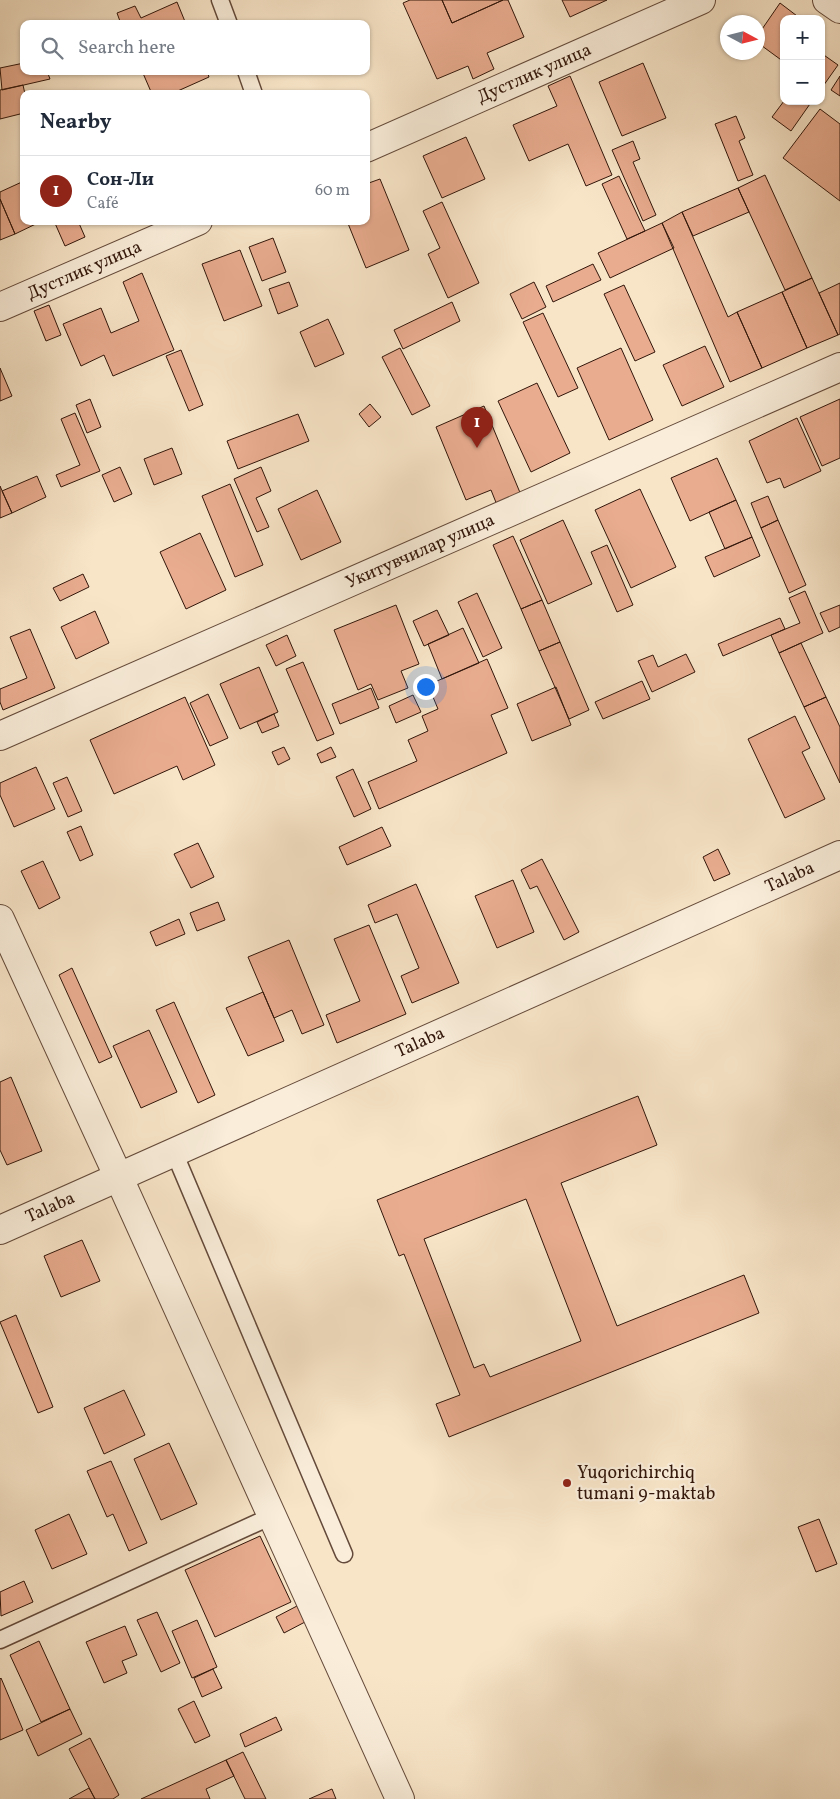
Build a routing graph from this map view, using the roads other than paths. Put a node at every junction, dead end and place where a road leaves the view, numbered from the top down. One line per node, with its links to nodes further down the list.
1 (220, 0): 5 (lane)
2 (701, 0): 8 (street, Дустлик улица)
3 (827, 0): 4 (street)
4 (840, 9)
5 (228, 20)
6 (247, 75): 7 (lane)
7 (253, 90)
8 (370, 146)
9 (189, 225): 10 (street, Дустлик улица)
10 (0, 307)
11 (840, 367): 12 (street, Укитувчилар улица)
12 (0, 736)
13 (840, 854): 15 (street, Talaba)
14 (0, 920): 16 (street)
15 (174, 1152): 16 (street, Talaba); 19 (lane)
16 (120, 1178): 17 (street, Talaba); 18 (street)
17 (0, 1230)
18 (272, 1516): 20 (lane); 21 (street)
19 (344, 1554)
20 (0, 1640)
21 (400, 1799)

